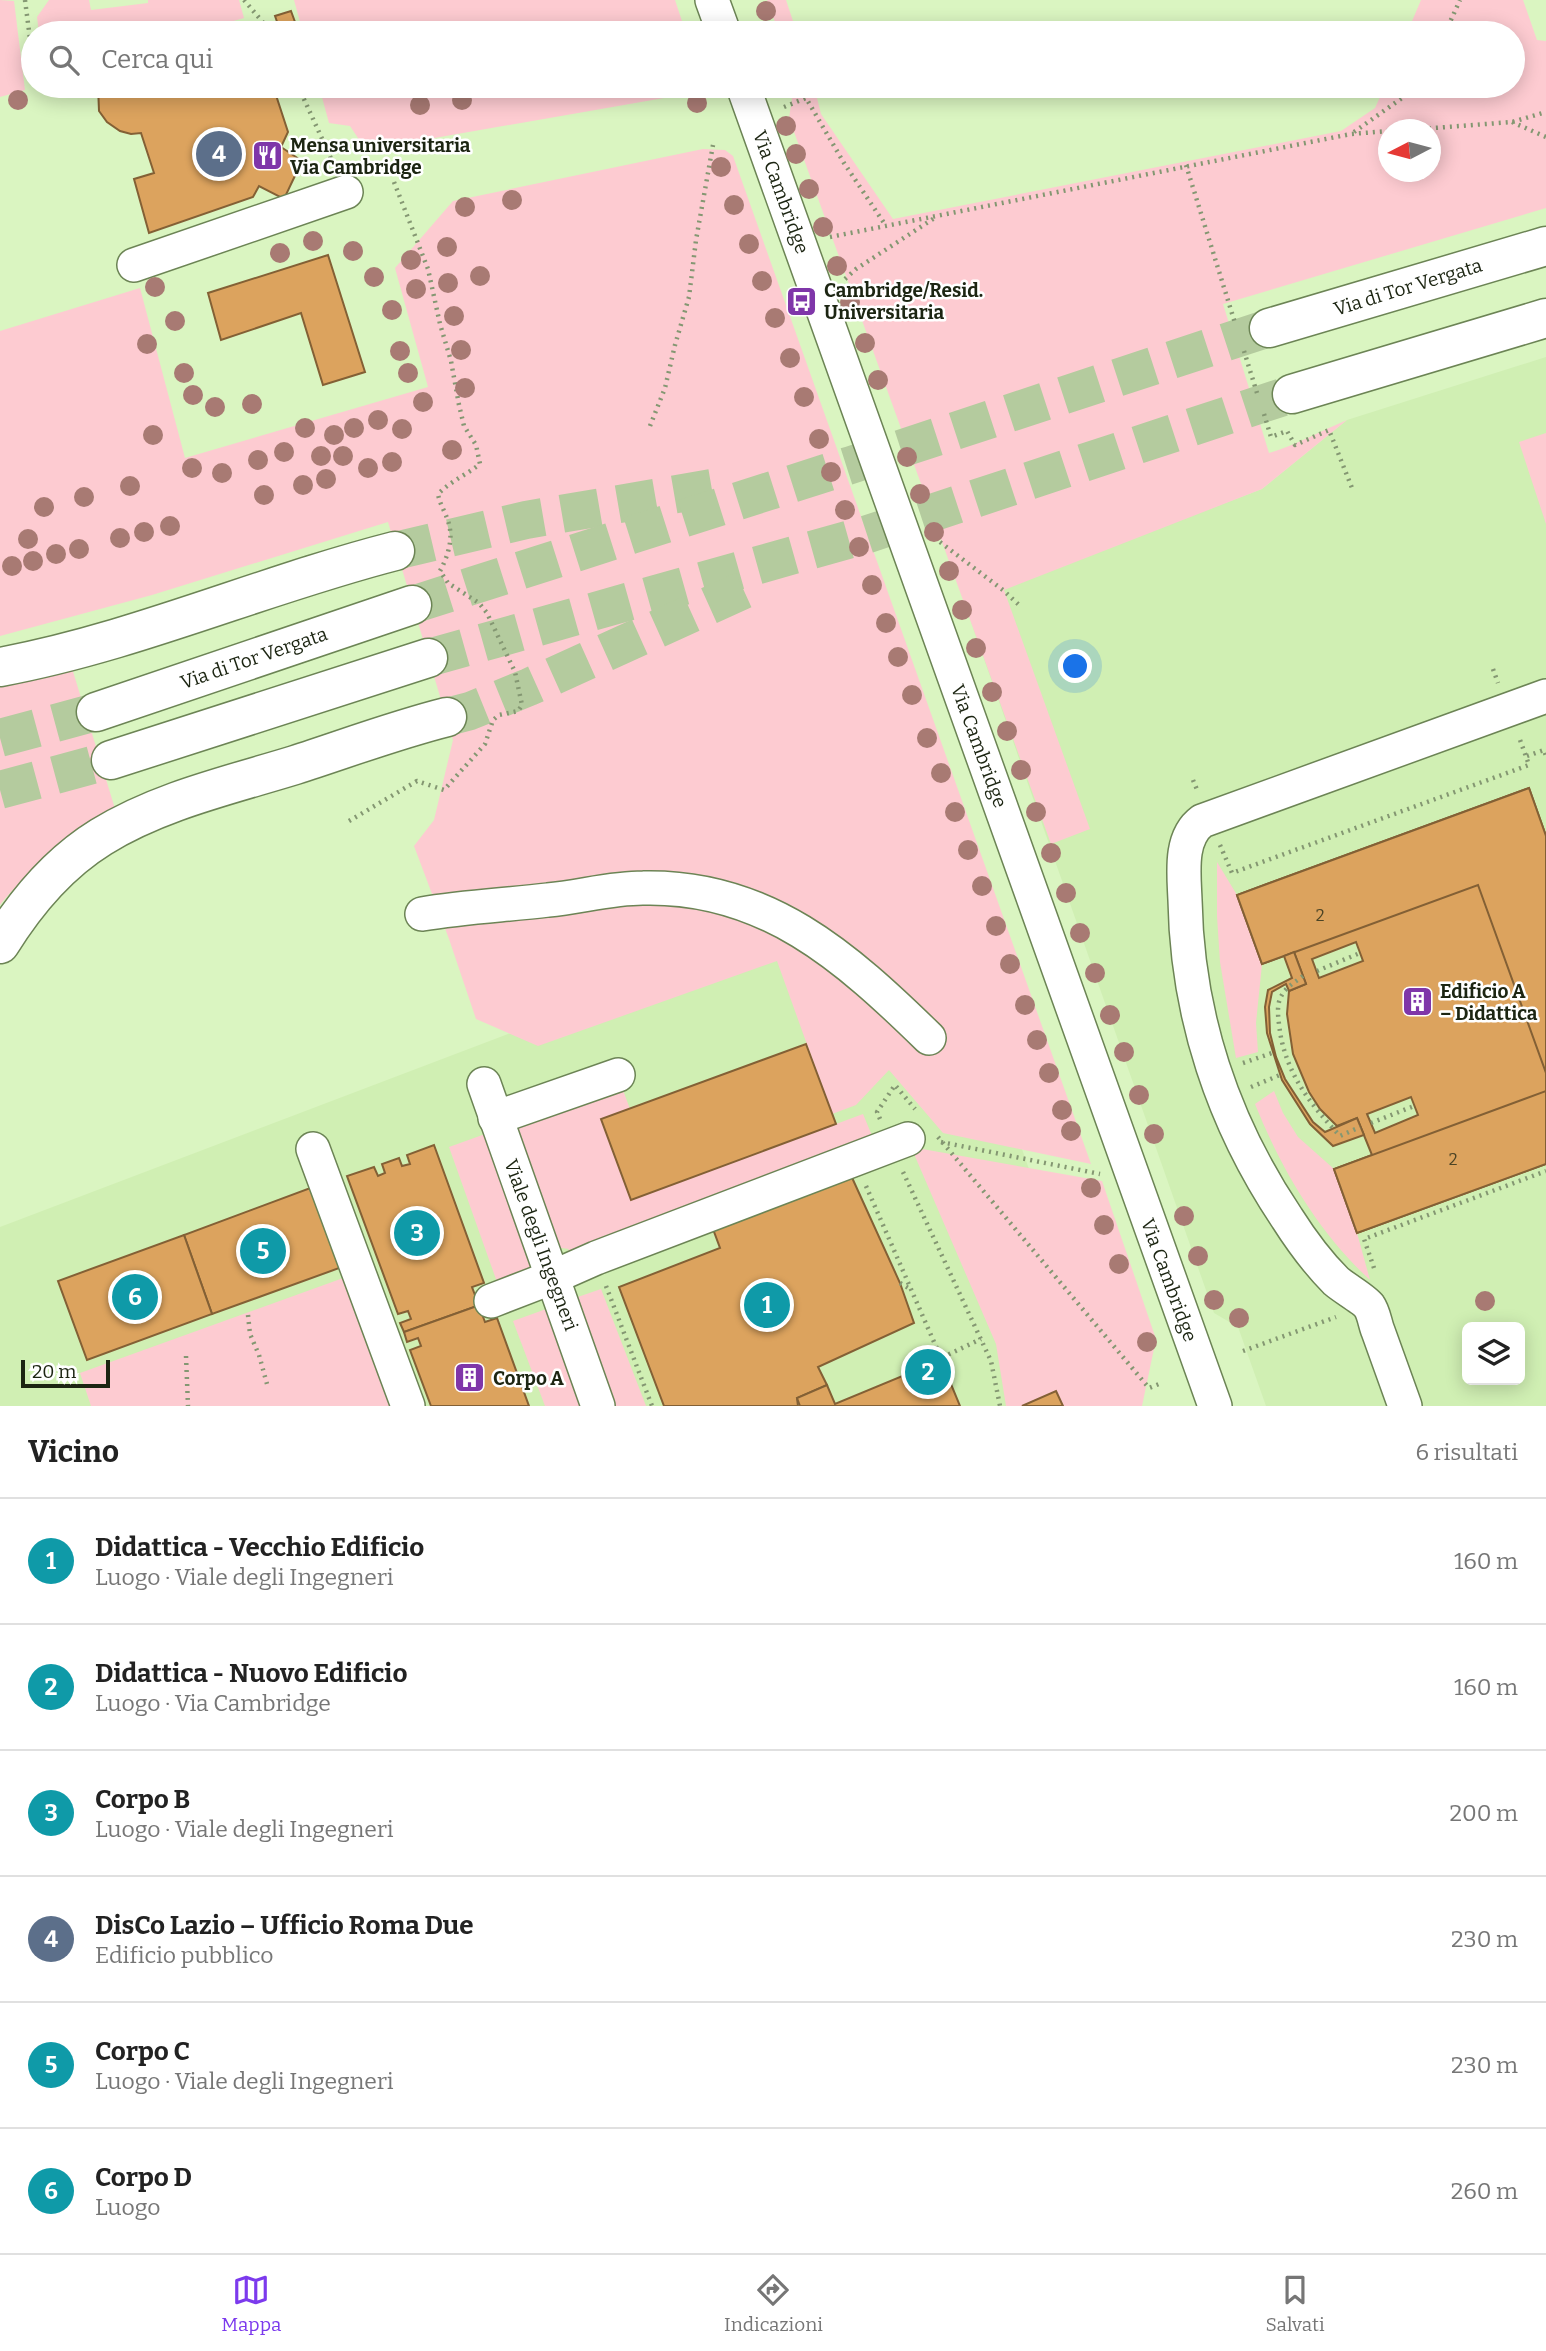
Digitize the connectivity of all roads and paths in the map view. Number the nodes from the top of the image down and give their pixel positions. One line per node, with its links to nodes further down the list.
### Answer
1 (25, 0): 5 (path)
2 (244, 0): 6 (path)
3 (712, 0): 7 (street)
4 (1460, 0): 8 (path)
5 (28, 21)
6 (262, 21)
7 (720, 21)
8 (1450, 21)
9 (304, 98): 22 (path)
10 (747, 98): 13 (street, Via Cambridge)
11 (1402, 98): 17 (path)
12 (1546, 112): 14 (path)
13 (754, 118): 24 (path); 25 (street, Via Cambridge)
14 (1512, 122): 15 (path); 18 (path)
15 (1441, 127)
16 (1378, 132): 17 (path)
17 (1351, 134): 20 (path)
18 (1546, 137)
19 (713, 145): 32 (path)
20 (1186, 165): 23 (path); 30 (path)
21 (394, 183): 47 (path)
22 (346, 192): 27 (street)
23 (939, 215): 24 (path); 28 (path)
24 (886, 226): 25 (path)
25 (798, 243): 28 (street, Via Cambridge)
26 (1546, 246): 30 (main road, Via di Tor Vergata)
27 (134, 265)
28 (821, 305): 87 (street, Via Cambridge)
29 (1546, 318): 31 (main road)
30 (1250, 336): 31 (path)
31 (1271, 401): 33 (path)
32 (650, 426)
33 (1352, 488)
34 (934, 538): 37 (path)
35 (395, 551): 39 (main road)
36 (412, 605): 41 (main road, Via di Tor Vergata)
37 (1019, 605)
38 (428, 658): 44 (main road)
39 (0, 667)
40 (1546, 696): 46 (street)
41 (96, 712)
42 (447, 717): 49 (main road)
43 (1546, 755): 46 (path)
44 (111, 760)
45 (1193, 780): 46 (path)
46 (1209, 818): 75 (street)
47 (349, 821)
48 (422, 914): 53 (street)
49 (0, 944)
50 (1360, 953): 51 (path)
51 (1317, 971)
52 (1303, 976): 54 (path)
53 (929, 1038)
54 (1284, 1049): 55 (path); 56 (path)
55 (1257, 1058)
56 (1292, 1070): 58 (path); 63 (path)
57 (618, 1075): 61 (street)
58 (1263, 1082)
59 (484, 1084): 61 (street, Viale degli Ingegneri)
60 (1414, 1105): 62 (path)
61 (495, 1118): 71 (street, Viale degli Ingegneri)
62 (1371, 1123)
63 (1360, 1128)
64 (913, 1133): 64 (path); 65 (path); 65 (path); 70 (street); 77 (path)
65 (942, 1142): 68 (path); 81 (path)
66 (313, 1149): 83 (street)
67 (1546, 1171): 75 (path)
68 (1101, 1174)
69 (861, 1175): 73 (path)
70 (596, 1258): 71 (street); 85 (path)
71 (553, 1277): 74 (street); 84 (street, Viale degli Ingegneri)
72 (900, 1283): 73 (path)
73 (911, 1289): 77 (path)
74 (491, 1301)
75 (1369, 1305): 78 (path); 88 (street)
76 (248, 1315): 80 (path)
77 (981, 1339): 86 (path)
78 (1244, 1351)
79 (186, 1356): 82 (path)
80 (267, 1384)
81 (1159, 1384)
82 (188, 1406)
83 (408, 1406)
84 (598, 1406)
85 (652, 1406)
86 (1000, 1406)
87 (1215, 1406)
88 (1405, 1406)

